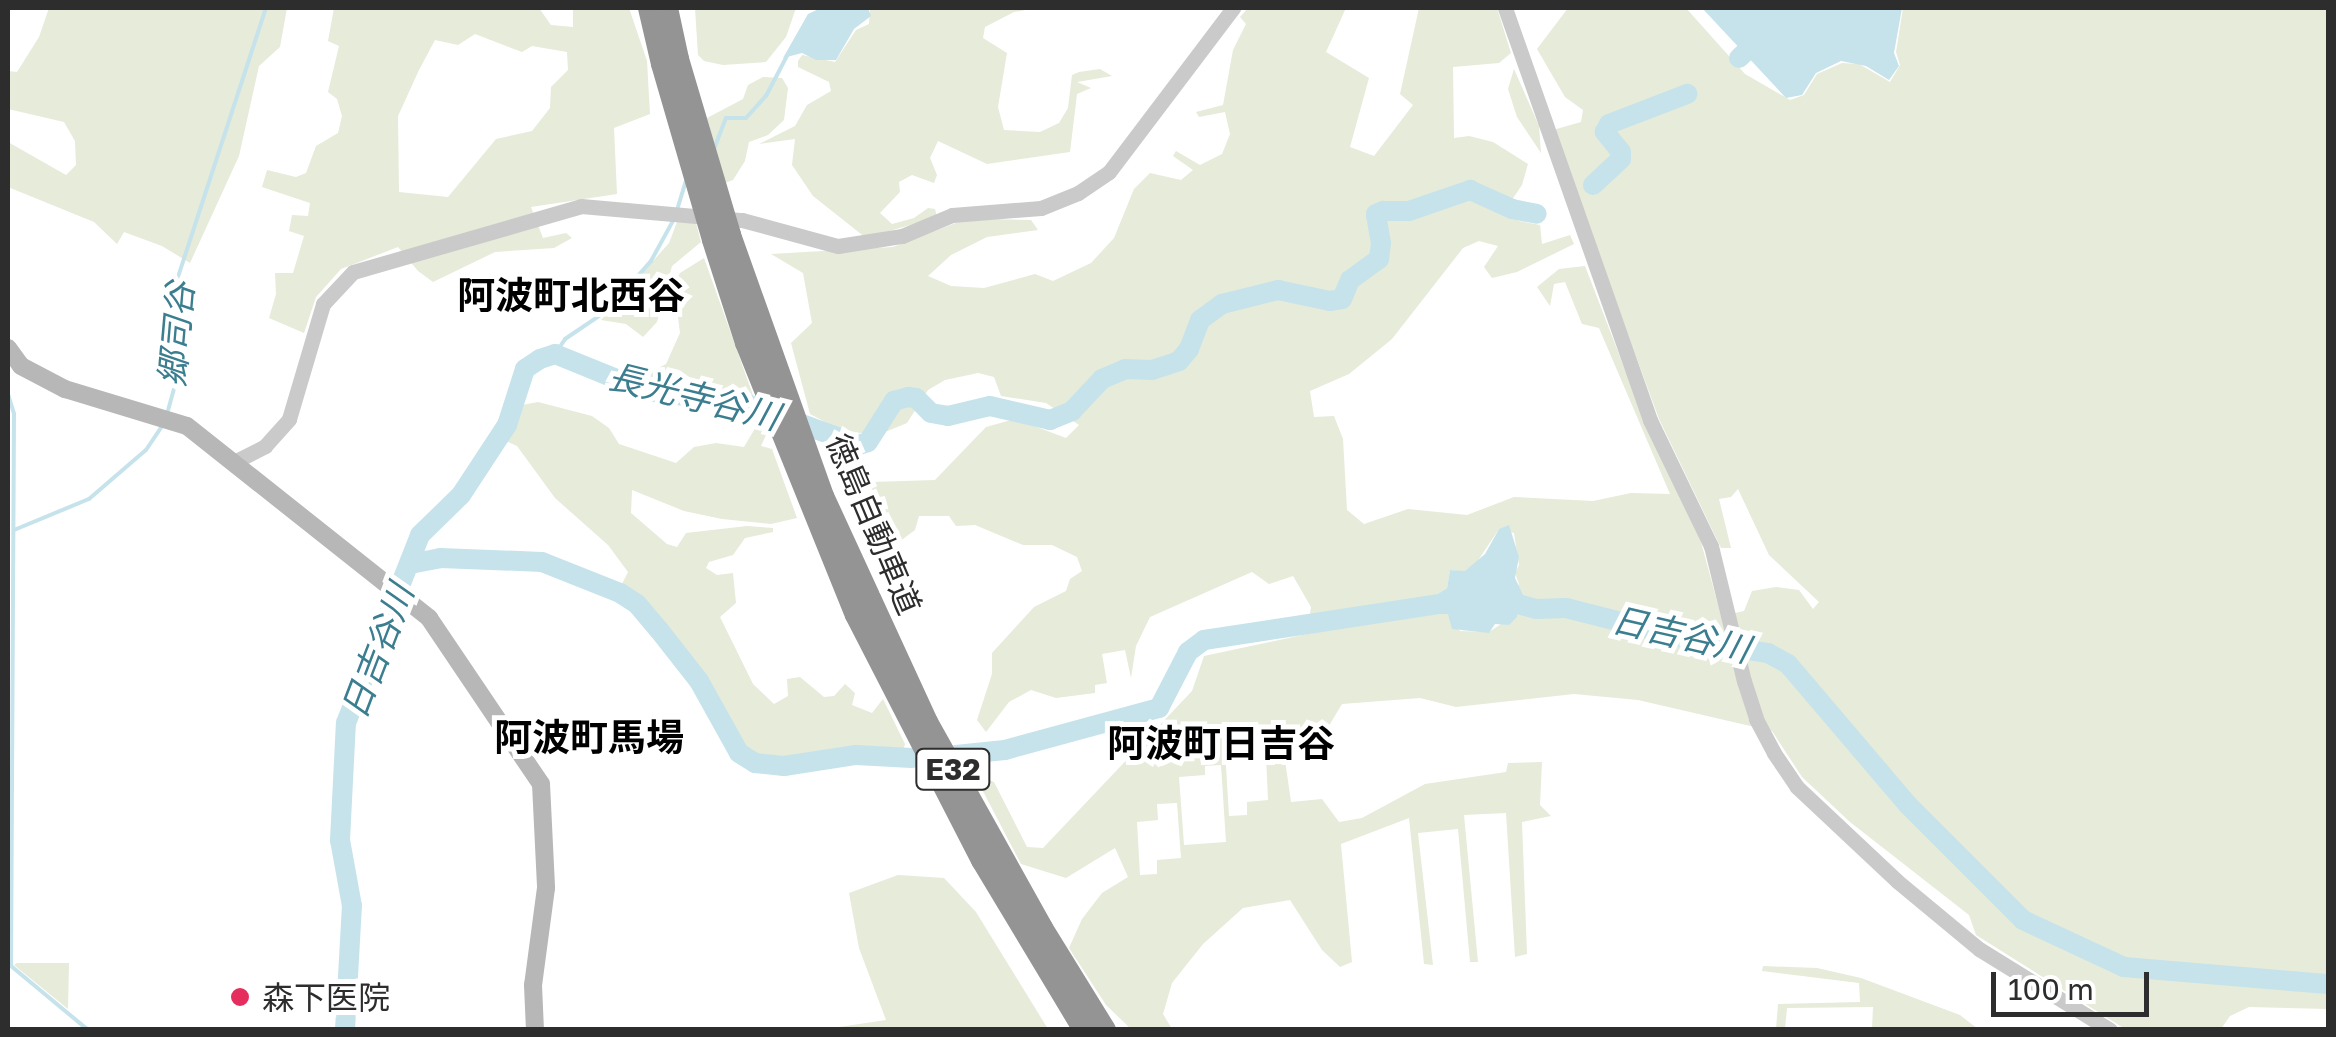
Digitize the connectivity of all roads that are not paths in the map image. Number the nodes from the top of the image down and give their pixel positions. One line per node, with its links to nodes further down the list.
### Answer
1 (649, 8): 5 (highway, 徳島自動車道 / E32)
2 (666, 8): 5 (highway, 徳島自動車道 / E32)
3 (1233, 8): 6 (street)
4 (1505, 8): 13 (street)
5 (670, 62): 6 (highway, 徳島自動車道 / E32, bridge)
6 (719, 231): 8 (street); 9 (highway, 徳島自動車道 / E32)
7 (8, 348): 8 (main road)
8 (234, 462): 10 (main road)
9 (815, 499): 11 (highway, 徳島自動車道 / E32); 12 (highway, 徳島自動車道 / E32)
10 (535, 1030)
11 (1084, 1030)
12 (1105, 1030)
13 (2110, 1030)

